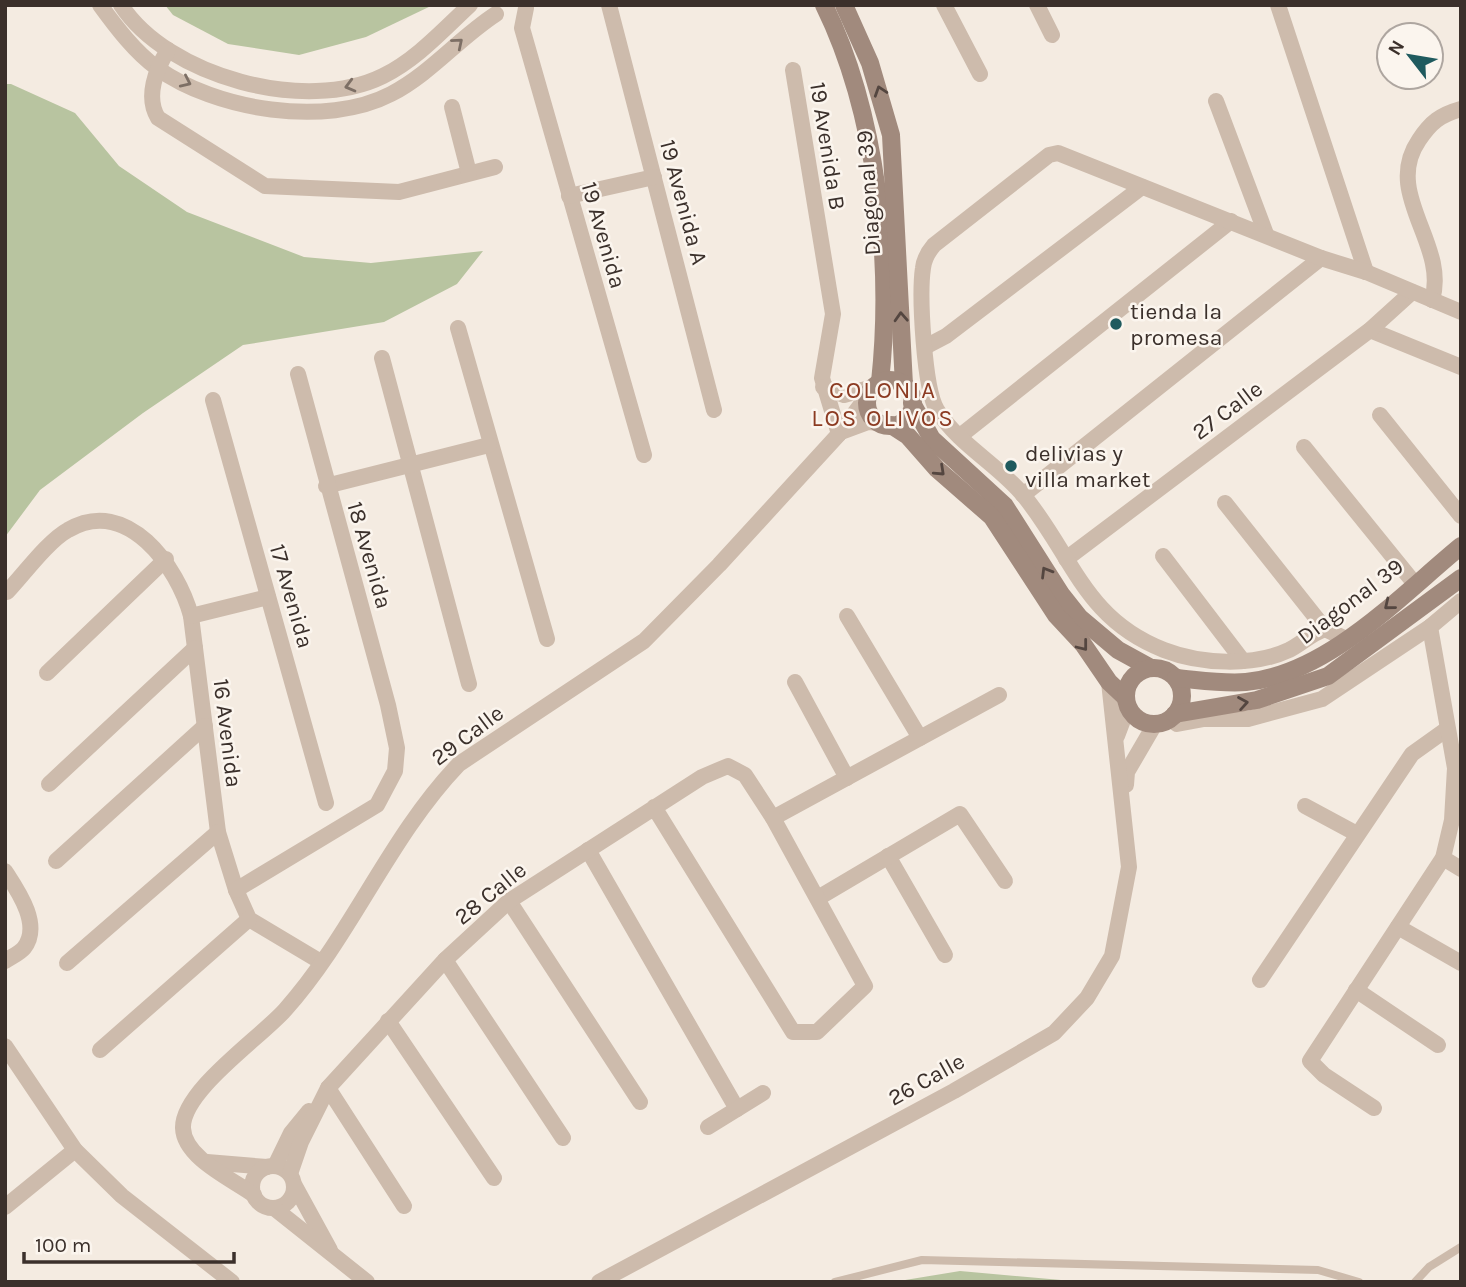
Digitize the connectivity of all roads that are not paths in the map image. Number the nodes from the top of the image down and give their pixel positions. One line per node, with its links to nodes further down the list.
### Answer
1 (100, 5): 14 (street)
2 (121, 5): 13 (street)
3 (470, 5): 13 (street, one-way to 13)
4 (609, 5): 22 (street, 19 Avenida A)
5 (824, 5): 40 (street, Diagonal 39)
6 (844, 5): 38 (street, Diagonal 39, one-way to 6)
7 (944, 5): 16 (street)
8 (1037, 5): 12 (street)
9 (1278, 5): 28 (street)
10 (526, 7): 11 (street)
11 (504, 16): 14 (street, one-way to 11); 24 (street, 19 Avenida)
12 (1052, 35)
13 (168, 50): 14 (street)
14 (157, 68): 21 (street)
15 (793, 70): 39 (street, 19 Avenida B)
16 (980, 74)
17 (1216, 101): 26 (street)
18 (452, 107): 21 (street)
19 (1461, 110): 30 (street)
20 (495, 167): 21 (street)
21 (468, 173)
22 (654, 177): 24 (street); 43 (street, 19 Avenida A)
23 (1142, 187): 25 (street); 34 (street); 34 (street, Diagonal 39)
24 (569, 196): 50 (street, 19 Avenida)
25 (1231, 221): 26 (street); 47 (street)
26 (1266, 234): 27 (street)
27 (1321, 258): 28 (street); 53 (street)
28 (1366, 272): 29 (street)
29 (1412, 292): 30 (street); 33 (street, 27 Calle)
30 (1432, 300): 31 (street)
31 (1461, 312)
32 (458, 328): 48 (street)
33 (1370, 330): 36 (street); 59 (street, 27 Calle)
34 (925, 347): 47 (street, Diagonal 39)
35 (382, 358): 51 (street)
36 (1461, 367)
37 (298, 374): 52 (street, 18 Avenida)
38 (904, 385): 40 (street); 42 (street)
39 (823, 387): 40 (street); 46 (street, 19 Avenida B)
40 (874, 388): 45 (street); 46 (street, 29 Calle)
41 (213, 400): 63 (street, 17 Avenida)
42 (912, 403): 45 (street); 73 (street, one-way to 42)
43 (714, 410)
44 (1380, 415): 55 (street)
45 (885, 424): 46 (street, 29 Calle); 77 (street, one-way to 77)
46 (839, 433): 111 (street, 29 Calle)
47 (960, 436): 53 (street, Diagonal 39)
48 (489, 445): 51 (street); 69 (street)
49 (1304, 447): 61 (street)
50 (643, 456)
51 (409, 465): 52 (street); 78 (street)
52 (326, 486): 103 (street, 18 Avenida)
53 (1023, 495): 59 (street, Diagonal 39)
54 (1225, 503): 68 (street)
55 (1461, 516)
56 (1461, 546): 61 (street, Diagonal 39)
57 (1163, 556): 72 (street)
58 (166, 559): 62 (street, 16 Avenida); 65 (street, 16 Avenida); 74 (street)
59 (1066, 559): 72 (street, Diagonal 39)
60 (1461, 578): 81 (street, Diagonal 39, one-way to 60)
61 (1415, 584): 70 (street, Diagonal 39, one-way to 70)
62 (7, 592)
63 (268, 597): 65 (street); 89 (street, 17 Avenida)
64 (1461, 601): 67 (street)
65 (191, 616): 71 (street, 16 Avenida)
66 (848, 616): 84 (street)
67 (1430, 626): 81 (street); 83 (street)
68 (1325, 629): 70 (street); 72 (street, Diagonal 39)
69 (547, 639)
70 (1346, 639): 75 (street, Diagonal 39)
71 (195, 648): 82 (street, 16 Avenida); 88 (street)
72 (1243, 661)
73 (1149, 667): 75 (street); 80 (street)
74 (47, 673)
75 (1176, 678): 81 (street)
76 (795, 682): 87 (street)
77 (1109, 682): 80 (street); 85 (street, 26 Calle)
78 (468, 684)
79 (999, 695): 84 (street)
80 (1126, 702): 81 (street); 85 (street, 26 Calle)
81 (1167, 719): 90 (street, 26 Calle)
82 (205, 726): 94 (street, 16 Avenida); 99 (street)
83 (1447, 729): 86 (street); 95 (street)
84 (920, 738): 87 (street)
85 (1116, 738): 90 (street, 26 Calle)
86 (1458, 770): 98 (street)
87 (847, 778): 93 (street)
88 (49, 784)
89 (326, 803)
90 (1124, 804): 139 (street, 26 Calle)
91 (1305, 806): 95 (street)
92 (654, 807): 93 (street, 28 Calle); 96 (street, 28 Calle); 104 (street)
93 (773, 818): 104 (street)
94 (218, 832): 103 (street, 16 Avenida); 112 (street)
95 (1357, 834): 114 (street)
96 (588, 850): 105 (street, 28 Calle); 124 (street)
97 (888, 856): 102 (street); 104 (street); 108 (street)
98 (1443, 858): 100 (street); 107 (street)
99 (56, 861)
100 (1461, 869)
101 (5, 871): 110 (street)
102 (1005, 881)
103 (236, 890): 106 (street, 16 Avenida)
104 (818, 898)
105 (509, 901): 109 (street, 28 Calle); 122 (street)
106 (249, 919): 111 (street); 119 (street)
107 (1398, 927): 113 (street); 115 (street)
108 (945, 955)
109 (445, 960): 116 (street, 28 Calle); 126 (street)
110 (5, 961)
111 (321, 962): 128 (street, 29 Calle)
112 (67, 963)
113 (1461, 963)
114 (1260, 980)
115 (1356, 990): 117 (street); 123 (street)
116 (388, 1021): 120 (street, 28 Calle); 130 (street)
117 (1438, 1045)
118 (5, 1046): 127 (street)
119 (100, 1050)
120 (328, 1088): 129 (street, 28 Calle); 132 (street)
121 (763, 1093): 124 (street)
122 (639, 1102)
123 (1374, 1108)
124 (737, 1110): 125 (street)
125 (708, 1127)
126 (563, 1138)
127 (75, 1150): 133 (street); 137 (street)
128 (207, 1162): 129 (street); 131 (street)
129 (282, 1173): 131 (street, 28 Calle); 134 (street); 136 (street)
130 (494, 1178)
131 (254, 1195): 134 (street)
132 (404, 1206)
133 (5, 1207)
134 (274, 1208): 136 (street)
135 (1461, 1247): 142 (lane)
136 (333, 1255): 138 (street)
137 (232, 1282)
138 (368, 1282)
139 (599, 1282)
140 (835, 1282): 141 (lane)
141 (1359, 1282)
142 (1415, 1282)

